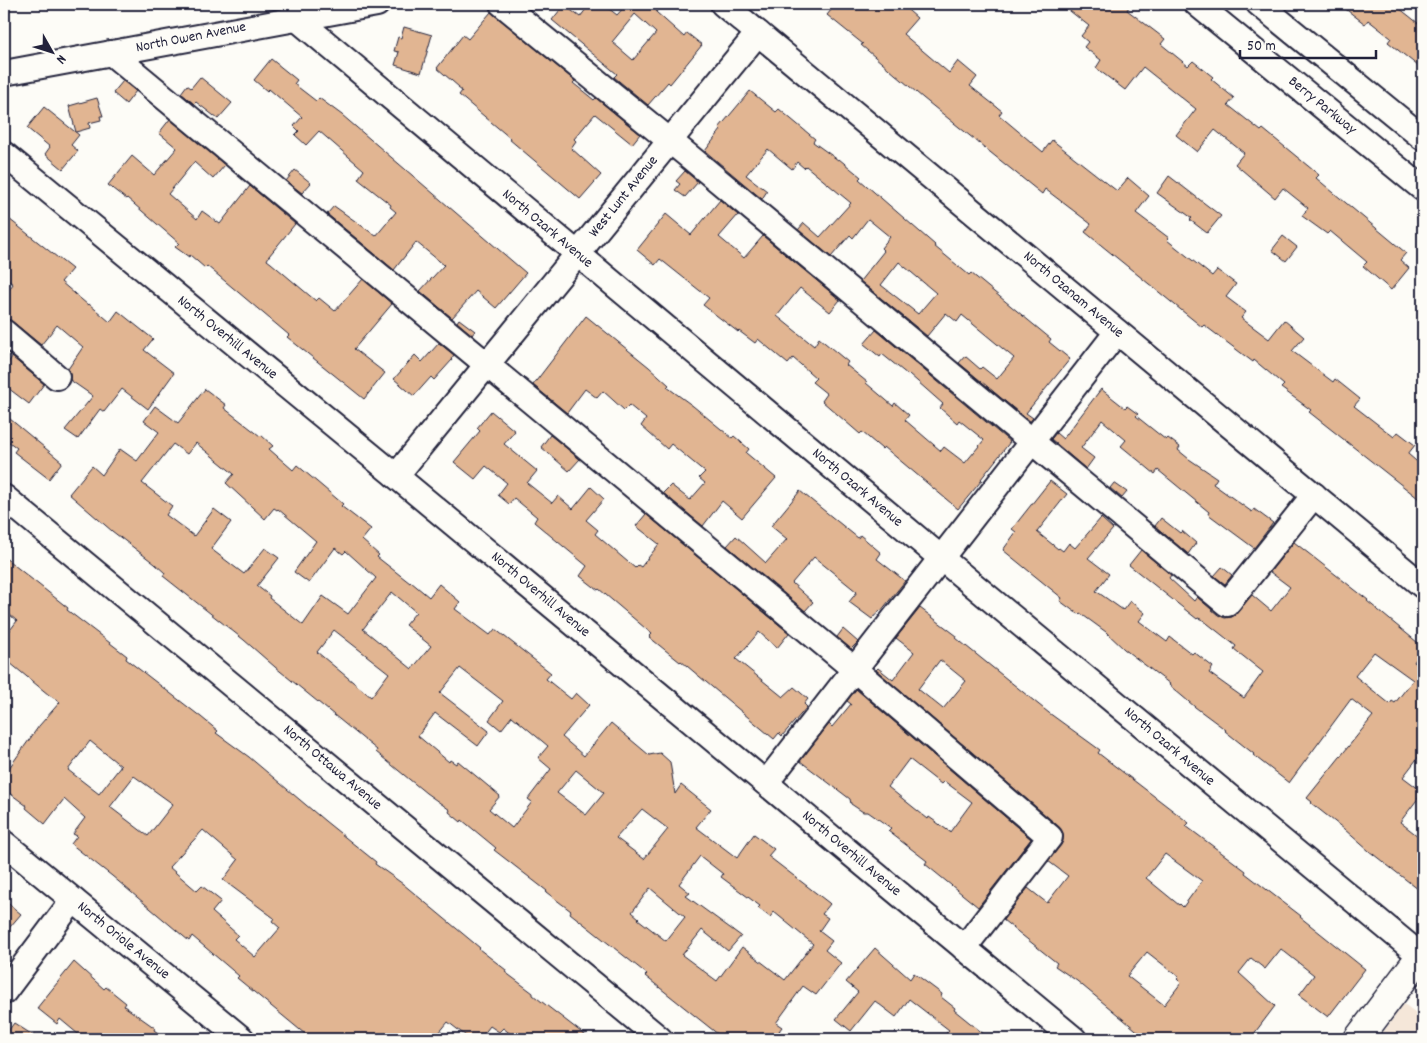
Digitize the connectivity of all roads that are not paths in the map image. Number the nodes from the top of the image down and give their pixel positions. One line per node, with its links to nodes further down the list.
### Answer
1 (378, 4): 6 (street, North Owen Avenue)
2 (502, 4): 11 (street)
3 (723, 4): 7 (street, North Ozanam Avenue)
4 (1197, 4): 13 (street, Berry Parkway)
5 (1260, 4): 10 (street)
6 (296, 18): 8 (street, North Owen Avenue); 14 (street, North Ozark Avenue)
7 (758, 33): 11 (street, West Lunt Avenue); 16 (street, North Ozanam Avenue)
8 (112, 53): 9 (street, North Owen Avenue); 17 (street)
9 (4, 73)
10 (1423, 138)
11 (670, 141): 14 (street, West Lunt Avenue); 19 (street)
12 (4, 154): 20 (street, North Overhill Avenue)
13 (1423, 189)
14 (577, 254): 17 (street, West Lunt Avenue); 23 (street, North Ozark Avenue)
15 (4, 332): 18 (street)
16 (1117, 332): 19 (street); 21 (street, North Ozanam Avenue)
17 (488, 364): 20 (street, West Lunt Avenue); 25 (street)
18 (57, 377)
19 (1031, 442): 21 (street); 23 (street)
20 (396, 476): 26 (street, North Overhill Avenue)
21 (1314, 495): 24 (street, North Ozanam Avenue)
22 (4, 497): 33 (street, North Ottawa Avenue)
23 (941, 558): 25 (street); 30 (street, North Ozark Avenue)
24 (1423, 586)
25 (854, 669): 26 (street); 29 (street)
26 (766, 783): 29 (street, North Overhill Avenue)
27 (4, 843): 28 (street, North Oriole Avenue)
28 (73, 900): 31 (street); 32 (street, North Oriole Avenue)
29 (964, 948): 34 (street, North Overhill Avenue)
30 (1422, 954): 35 (main road)
31 (4, 992)
32 (242, 1039)
33 (660, 1039)
34 (1074, 1039)
35 (1358, 1039)

